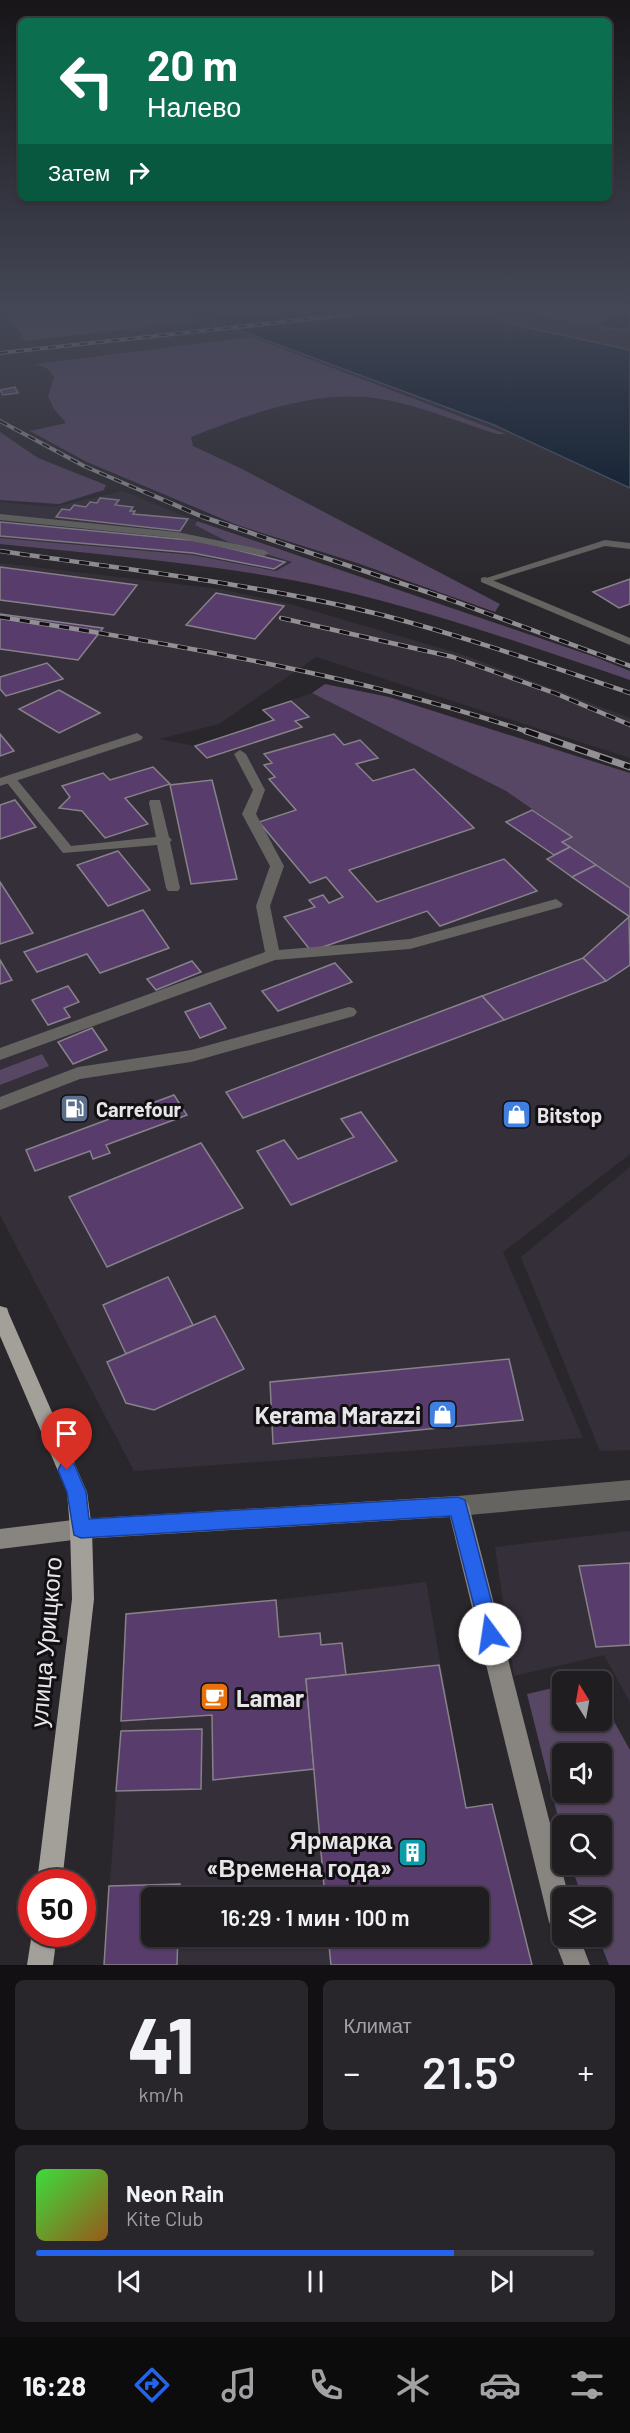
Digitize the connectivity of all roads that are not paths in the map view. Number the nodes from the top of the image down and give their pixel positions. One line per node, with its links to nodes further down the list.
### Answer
1 (0, 517): 3 (street)
2 (630, 546): 4 (street)
3 (264, 553)
4 (630, 642)
5 (137, 737): 7 (street)
6 (240, 754): 12 (street)
7 (5, 780): 9 (street)
8 (155, 803): 9 (street)
9 (165, 840): 10 (street)
10 (173, 888)
11 (556, 904): 12 (street)
12 (273, 955): 14 (street)
13 (349, 1012): 15 (street)
14 (0, 1054)
15 (0, 1104)
16 (0, 1314): 19 (main road, улица Урицкого)
17 (630, 1490): 18 (street)
18 (458, 1506): 19 (main road); 22 (main road)
19 (81, 1529): 20 (main road); 21 (main road, улица Урицкого)
20 (0, 1539)
21 (51, 1869)
22 (553, 1887)
23 (42, 1947): 25 (main road)
24 (570, 1947): 26 (main road)
25 (40, 1965)
26 (577, 1965)

